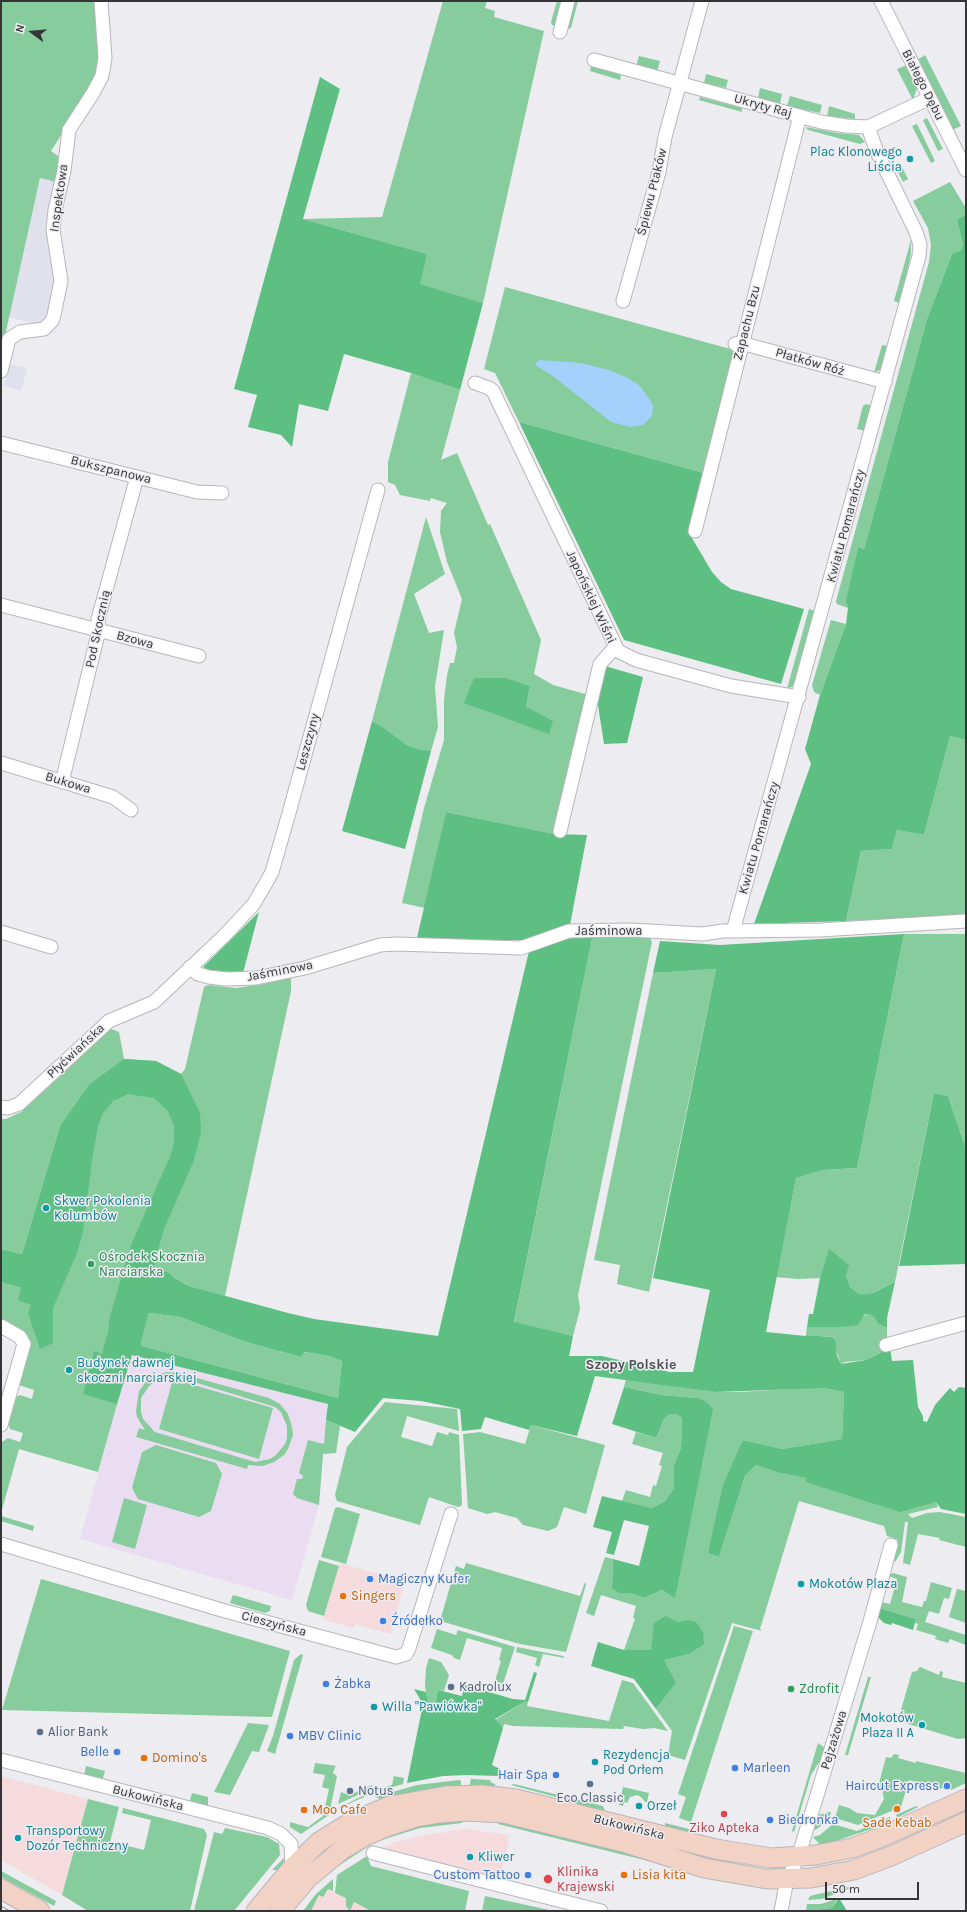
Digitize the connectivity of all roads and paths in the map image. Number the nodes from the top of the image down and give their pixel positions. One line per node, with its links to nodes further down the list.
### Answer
1 (101, 1): 15 (street, Inspektowa)
2 (568, 1): 5 (street)
3 (702, 1): 7 (street, Śpiewu Ptaków)
4 (881, 1): 8 (street, Białego Dębu)
5 (560, 32)
6 (594, 60): 7 (street, Ukryty Raj)
7 (679, 83): 9 (street, Ukryty Raj); 13 (street, Śpiewu Ptaków)
8 (930, 98): 10 (street, Ukryty Raj); 11 (street, Białego Dębu)
9 (800, 116): 10 (street, Ukryty Raj); 14 (street, Zapachu Bzu)
10 (868, 127): 16 (street, Kwiatu Pomarańczy)
11 (961, 149): 12 (street, Białego Dębu)
12 (966, 170)
13 (623, 301)
14 (738, 344): 16 (street, Płatków Róż); 22 (street, Zapachu Bzu)
15 (1, 371)
16 (885, 382): 27 (street, Kwiatu Pomarańczy)
17 (475, 383): 25 (street, Japońskiej Wiśni)
18 (1, 443): 19 (street, Bukszpanowa)
19 (137, 477): 21 (street, Bukszpanowa); 24 (street, Pod Skocznią)
20 (378, 490): 36 (street, Leszczyny)
21 (222, 493)
22 (695, 531)
23 (1, 605): 24 (street, Bzowa)
24 (100, 630): 26 (street, Bzowa); 29 (street, Pod Skocznią)
25 (615, 647): 27 (street, Japońskiej Wiśni); 31 (street)
26 (199, 656)
27 (799, 697): 33 (street, Kwiatu Pomarańczy)
28 (1, 763): 29 (street, Bukowa)
29 (62, 782): 30 (street, Bukowa)
30 (131, 810)
31 (560, 831)
32 (966, 921): 33 (street, Jaśminowa)
33 (733, 931): 36 (street, Jaśminowa)
34 (1, 932): 35 (street)
35 (51, 947)
36 (190, 967): 37 (street, Płyćwiańska)
37 (1, 1107)
38 (966, 1323): 40 (street)
39 (1, 1326): 41 (street)
40 (886, 1345)
41 (1, 1425)
42 (451, 1514): 43 (street, Cieszyńska)
43 (1, 1544)
44 (890, 1545): 51 (street, Pejzażowa)
45 (1, 1760): 49 (street, Bukowińska)
46 (966, 1799): 51 (street, Bukowińska)
47 (966, 1822): 53 (street, Bukowińska)
48 (319, 1842): 49 (street, Bukowińska); 51 (street, Bukowińska); 52 (street)
49 (292, 1844): 52 (street)
50 (373, 1853): 58 (street)
51 (797, 1857): 53 (street, Pejzażowa)
52 (292, 1868): 56 (street)
53 (789, 1879): 57 (street, Bukowińska); 59 (street, Pejzażowa)
54 (1, 1889): 55 (street)
55 (40, 1911)
56 (256, 1911)
57 (280, 1911)
58 (601, 1911)
59 (781, 1911)

